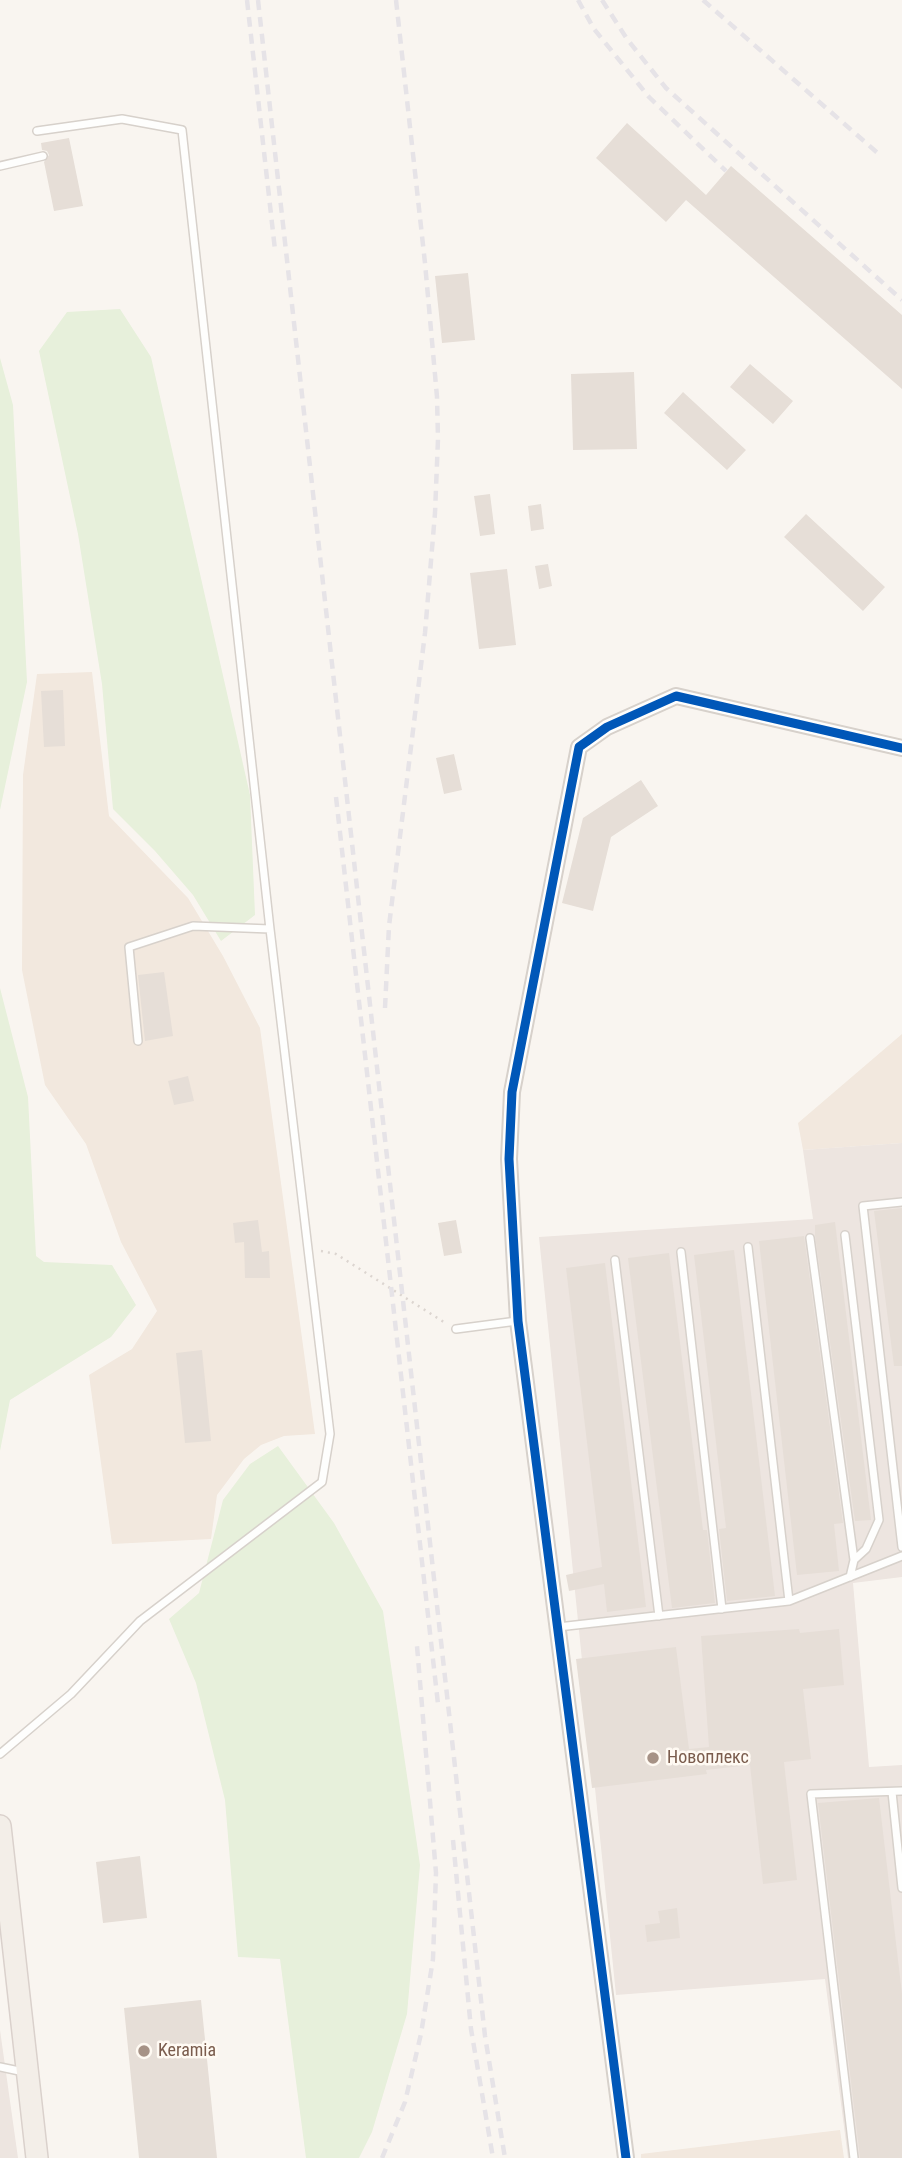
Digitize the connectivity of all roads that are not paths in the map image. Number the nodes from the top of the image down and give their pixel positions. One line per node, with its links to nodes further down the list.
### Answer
1 (37, 131): 5 (lane)
2 (43, 156): 3 (lane)
3 (0, 166)
4 (902, 748): 13 (street)
5 (270, 929): 6 (lane); 23 (lane)
6 (138, 1041)
7 (902, 1202): 15 (lane)
8 (845, 1235): 17 (lane)
9 (810, 1238): 17 (lane)
10 (748, 1247): 19 (lane)
11 (681, 1252): 20 (lane)
12 (615, 1260): 21 (lane)
13 (518, 1321): 14 (lane); 22 (street)
14 (456, 1329)
15 (902, 1547)
16 (902, 1556): 18 (lane)
17 (854, 1560): 18 (lane)
18 (850, 1577): 19 (lane)
19 (789, 1601): 20 (lane)
20 (722, 1609): 21 (lane)
21 (659, 1616): 22 (lane)
22 (558, 1627): 31 (street)
23 (0, 1754)
24 (892, 1791): 25 (lane); 27 (lane); 32 (lane)
25 (902, 1791)
26 (0, 1826): 29 (main road)
27 (902, 1888)
28 (0, 2067): 29 (lane)
29 (29, 2073): 30 (main road)
30 (37, 2158)
31 (626, 2158)
32 (854, 2158)

